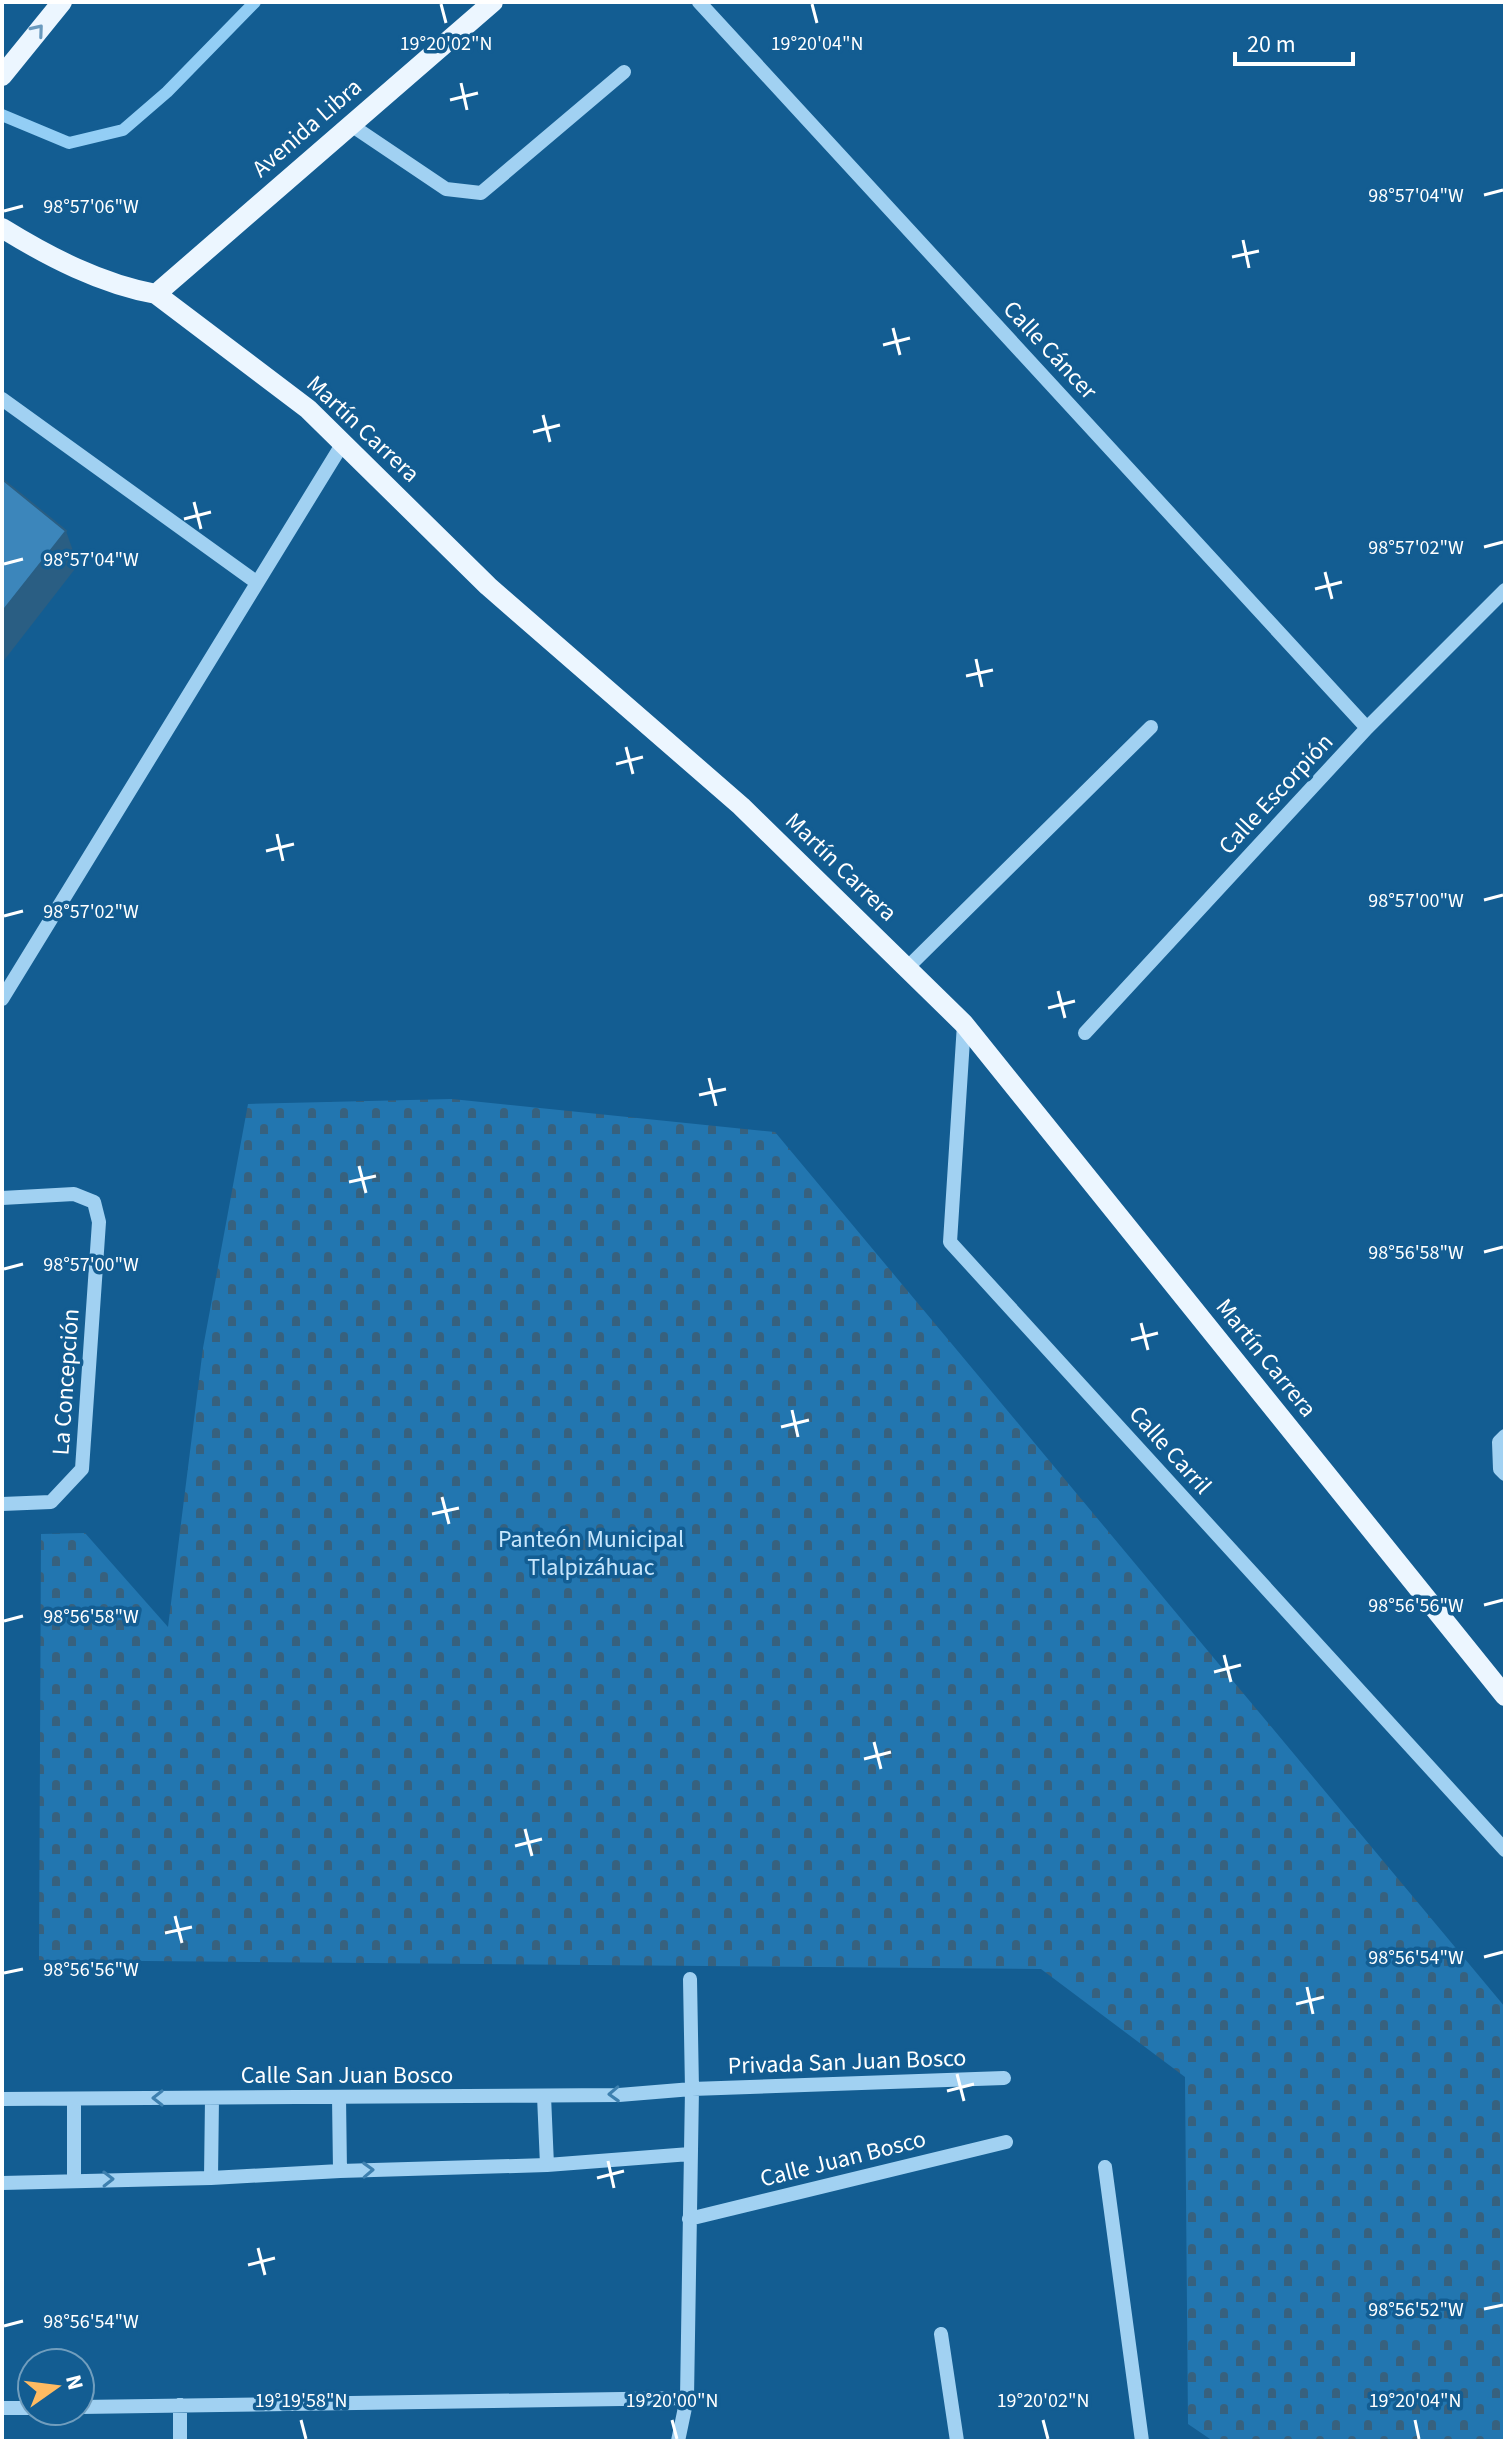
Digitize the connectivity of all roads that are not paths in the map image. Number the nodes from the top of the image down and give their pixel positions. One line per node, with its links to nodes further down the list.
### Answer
1 (62, 2): 5 (main road, one-way to 1)
2 (493, 2): 6 (main road, Avenida Libra)
3 (699, 2): 14 (street, Calle Cáncer)
4 (624, 72): 6 (street)
5 (2, 76)
6 (351, 125): 8 (main road, Avenida Libra)
7 (2, 228): 8 (main road, Martín Carrera)
8 (156, 294): 10 (main road, Martín Carrera)
9 (2, 399): 11 (street)
10 (343, 443): 11 (street); 15 (main road, Martín Carrera)
11 (256, 582): 16 (street)
12 (1505, 590): 14 (street, Calle Escorpión)
13 (1151, 727): 15 (street)
14 (1367, 728): 18 (street, Calle Escorpión)
15 (907, 968): 17 (main road, Martín Carrera)
16 (2, 999)
17 (964, 1024): 23 (main road, Martín Carrera); 24 (street, Calle Carril)
18 (1085, 1033)
19 (2, 1198): 22 (street, La Concepción)
20 (1505, 1436): 21 (street)
21 (1505, 1474)
22 (2, 1504)
23 (1505, 1696)
24 (1505, 1850)
25 (690, 1979): 27 (street)
26 (1004, 2078): 27 (street, Privada San Juan Bosco)
27 (692, 2089): 28 (street, Calle San Juan Bosco, one-way to 28); 34 (street)
28 (544, 2096): 29 (street, Calle San Juan Bosco); 35 (street)
29 (339, 2097): 30 (street, Calle San Juan Bosco); 37 (street)
30 (212, 2098): 32 (street, Calle San Juan Bosco, one-way to 32); 38 (street)
31 (2, 2099): 32 (street, Calle San Juan Bosco)
32 (74, 2099): 39 (street)
33 (1006, 2142): 41 (street, Calle Juan Bosco)
34 (690, 2154): 35 (street); 41 (street)
35 (547, 2165): 37 (street, one-way to 35)
36 (1105, 2167): 49 (street)
37 (340, 2171): 38 (street)
38 (211, 2178): 39 (street, one-way to 38)
39 (74, 2180): 40 (street)
40 (2, 2183)
41 (689, 2219): 43 (street)
42 (941, 2334): 48 (street)
43 (687, 2398): 44 (street); 47 (street)
44 (180, 2405): 45 (street); 46 (street)
45 (96, 2407)
46 (180, 2441)
47 (678, 2441)
48 (957, 2441)
49 (1142, 2441)

